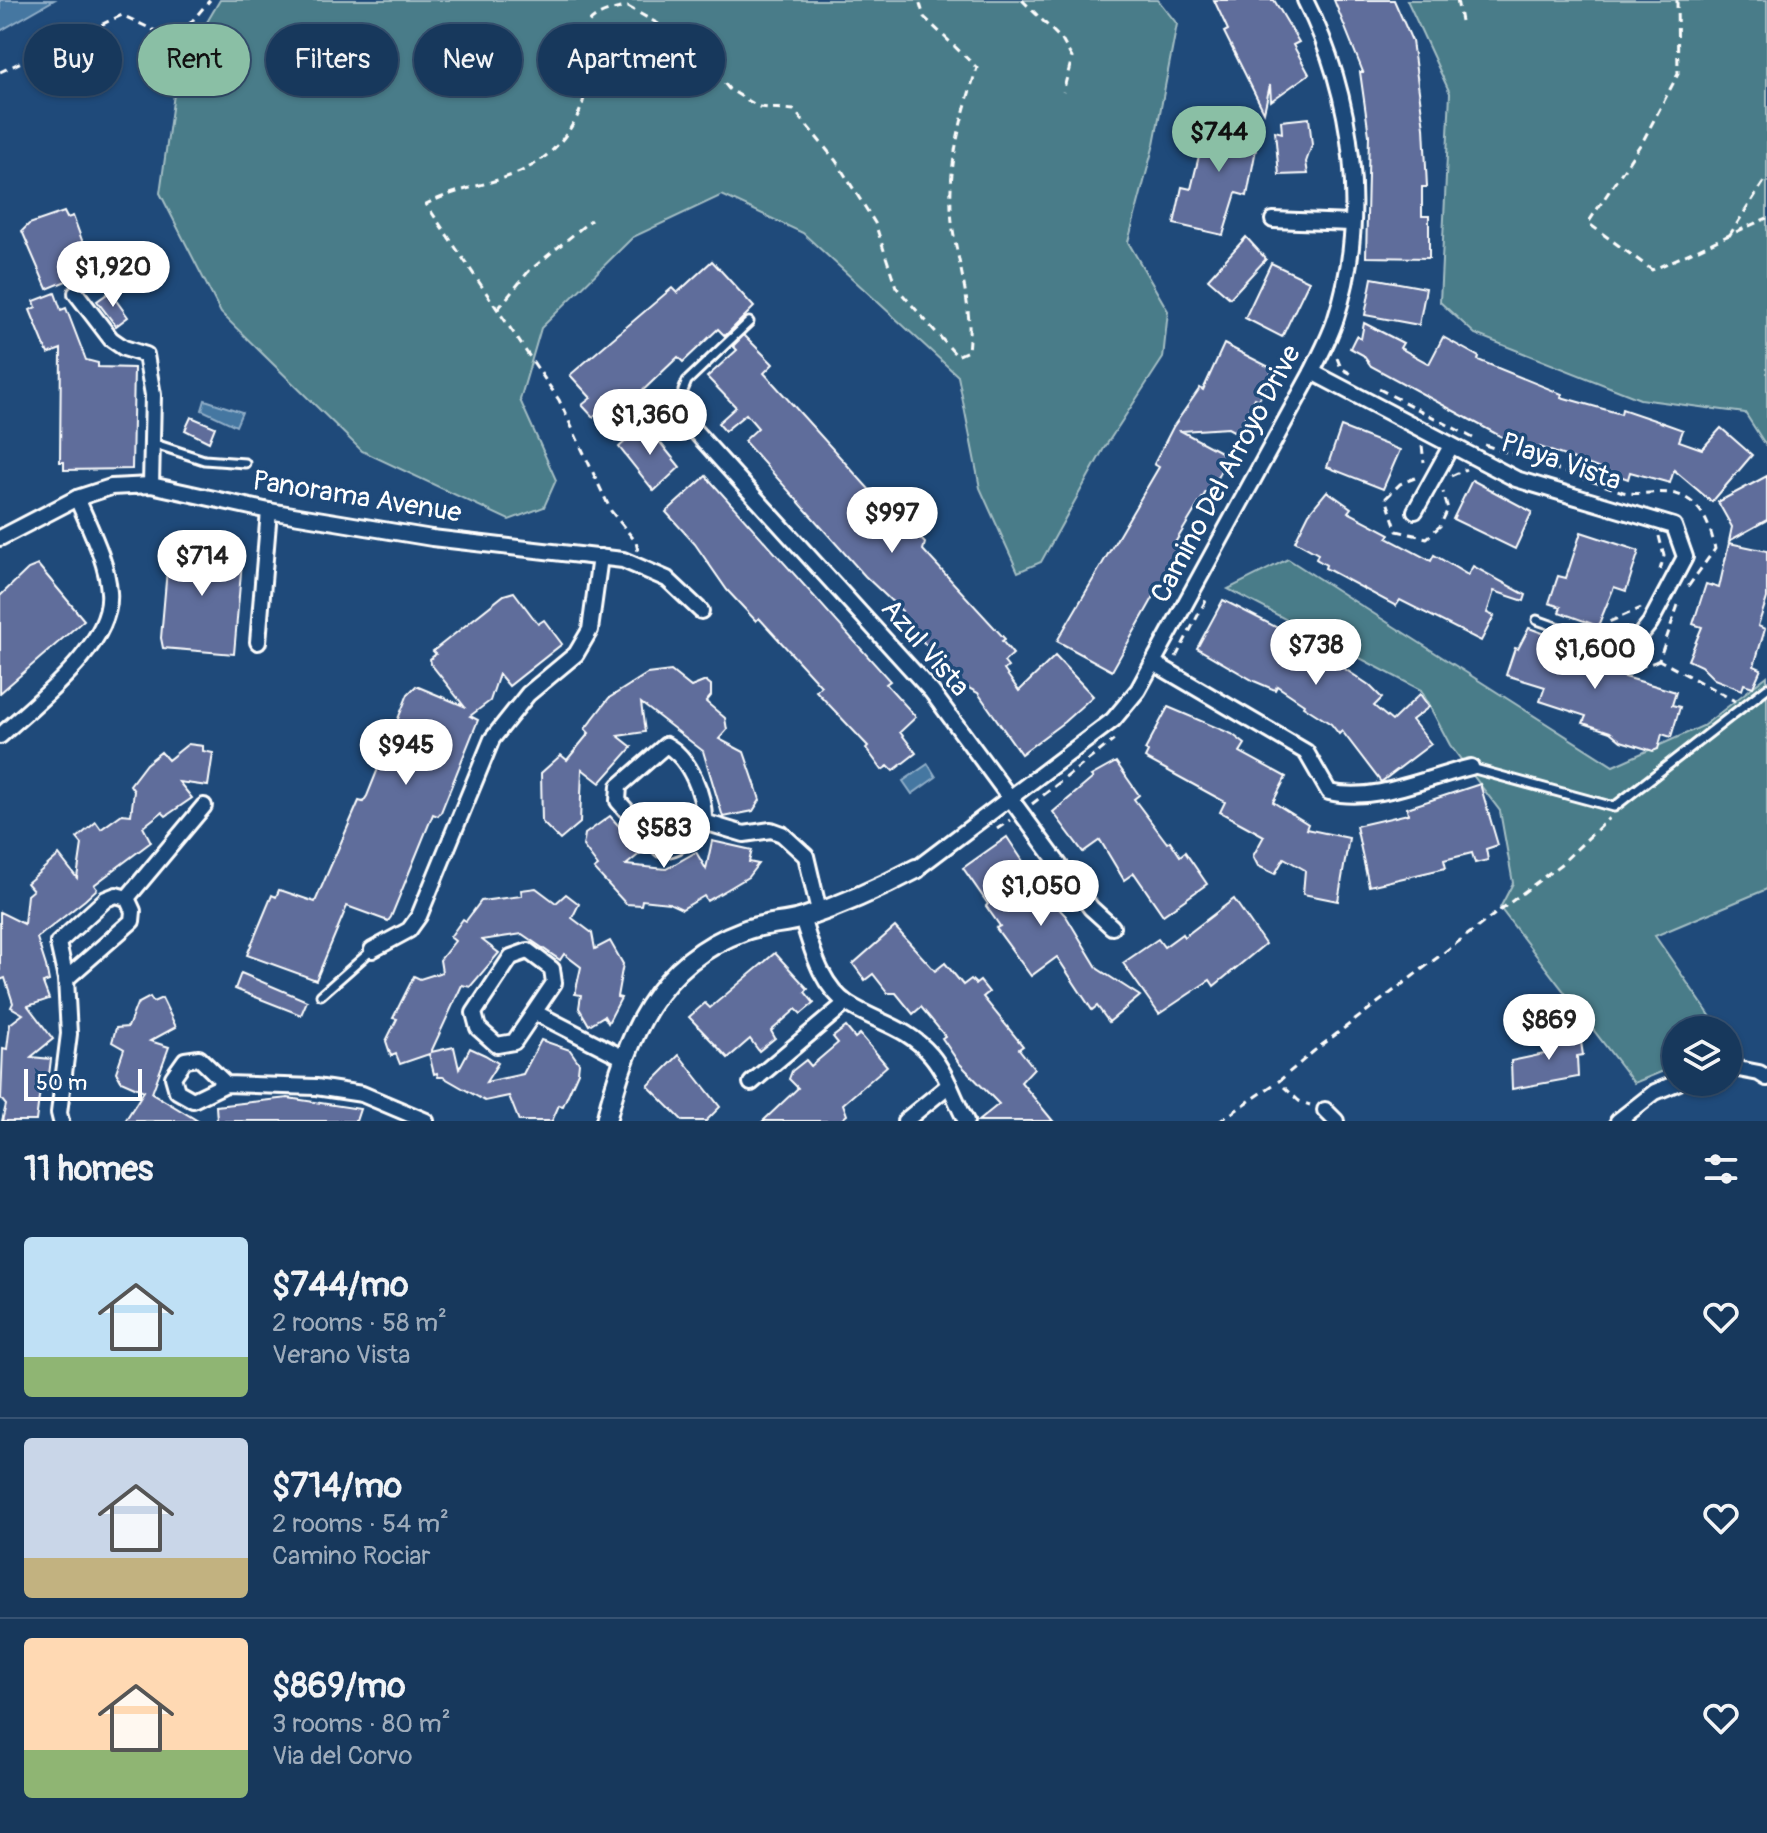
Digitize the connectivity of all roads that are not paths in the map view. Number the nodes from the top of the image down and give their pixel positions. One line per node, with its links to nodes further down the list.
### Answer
1 (1305, 0): 3 (street, Camino Del Arroyo Drive)
2 (1273, 220): 3 (street)
3 (1351, 223): 6 (street, Camino Del Arroyo Drive)
4 (76, 293): 8 (street)
5 (749, 322): 7 (lane)
6 (1312, 372): 9 (street, Playa Vista); 21 (street, Camino Del Arroyo Drive)
7 (682, 417): 25 (street, Azul Vista)
8 (152, 443): 10 (lane); 11 (street)
9 (1449, 450): 14 (street); 20 (street, Playa Vista)
10 (245, 463)
11 (151, 485): 12 (street, Panorama Avenue); 13 (street, Panorama Avenue)
12 (77, 498): 15 (street, Panorama Avenue); 23 (street)
13 (269, 511): 16 (street, Panorama Avenue); 19 (street)
14 (1415, 511)
15 (0, 538)
16 (600, 557): 17 (street, Panorama Avenue); 32 (street)
17 (701, 611)
18 (1537, 620): 20 (lane)
19 (258, 642)
20 (1630, 648)
21 (1154, 663): 24 (street); 25 (street, Camino Del Arroyo Drive)
22 (1767, 688): 24 (lane)
23 (0, 736)
24 (1471, 767)
25 (1011, 797): 28 (street, Camino Del Arroyo Drive); 31 (street, Azul Vista)
26 (204, 806): 29 (street)
27 (704, 822): 27 (street); 30 (street)
28 (916, 869): 30 (street)
29 (127, 898): 33 (street); 33 (street)
30 (811, 915): 35 (street); 37 (street)
31 (1112, 927)
32 (372, 950): 34 (lane)
33 (66, 979): 44 (street)
34 (321, 995)
35 (846, 1003): 40 (street); 42 (street)
36 (536, 1013): 36 (street); 37 (street)
37 (622, 1057): 46 (street)
38 (1742, 1070): 39 (street)
39 (1767, 1078)
40 (751, 1083)
41 (226, 1084): 45 (street)
42 (949, 1085): 47 (street); 48 (street)
43 (1662, 1089): 49 (street)
44 (61, 1121)
45 (426, 1121)
46 (606, 1121)
47 (905, 1121)
48 (966, 1121)
49 (1618, 1121)

